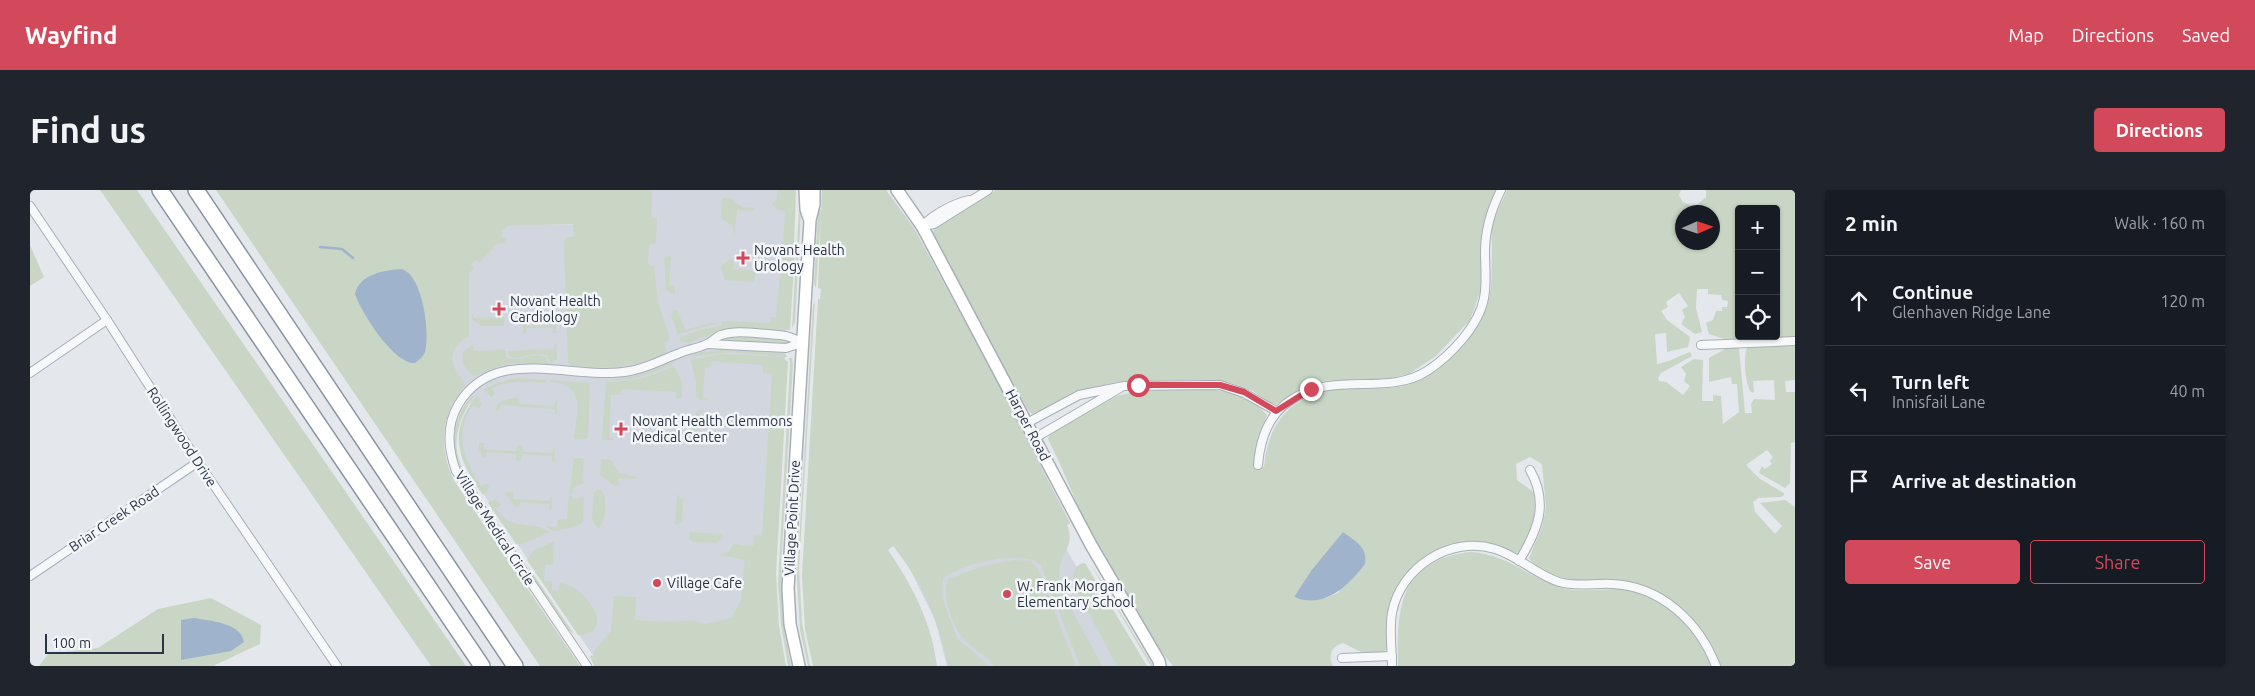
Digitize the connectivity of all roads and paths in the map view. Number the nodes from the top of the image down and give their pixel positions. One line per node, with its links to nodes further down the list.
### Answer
1 (160, 190): 32 (highway)
2 (196, 190): 33 (highway)
3 (805, 190): 9 (main road, Village Point Drive)
4 (814, 190): 9 (main road, Village Point Drive)
5 (897, 190): 10 (main road, Harper Road)
6 (988, 190): 10 (street)
7 (1501, 190): 19 (street)
8 (30, 206): 11 (street, Rollingwood Drive)
9 (810, 220): 13 (main road, Village Point Drive)
10 (922, 226): 21 (main road, Harper Road)
11 (107, 320): 16 (street); 23 (street, Rollingwood Drive)
12 (1795, 341): 15 (street)
13 (802, 343): 14 (street, Village Medical Circle); 14 (street, Village Medical Circle); 35 (main road, Village Point Drive)
14 (708, 344): 34 (street, Village Medical Circle)
15 (1701, 345)
16 (30, 373)
17 (1124, 386): 18 (street); 19 (street); 20 (street)
18 (1065, 403): 20 (street); 21 (street)
19 (1276, 411): 24 (street)
20 (1072, 417): 22 (street)
21 (1027, 423): 22 (main road, Harper Road)
22 (1035, 438): 30 (main road, Harper Road)
23 (198, 462): 27 (street, Briar Creek Road); 31 (street, Rollingwood Drive)
24 (1258, 465)
25 (1530, 470): 26 (street)
26 (1520, 561): 28 (street); 37 (street)
27 (30, 576)
28 (1392, 656): 29 (street); 36 (street)
29 (1342, 658)
30 (1162, 664)
31 (337, 666)
32 (482, 666)
33 (515, 666)
34 (587, 666)
35 (799, 666)
36 (1392, 666)
37 (1716, 666)

